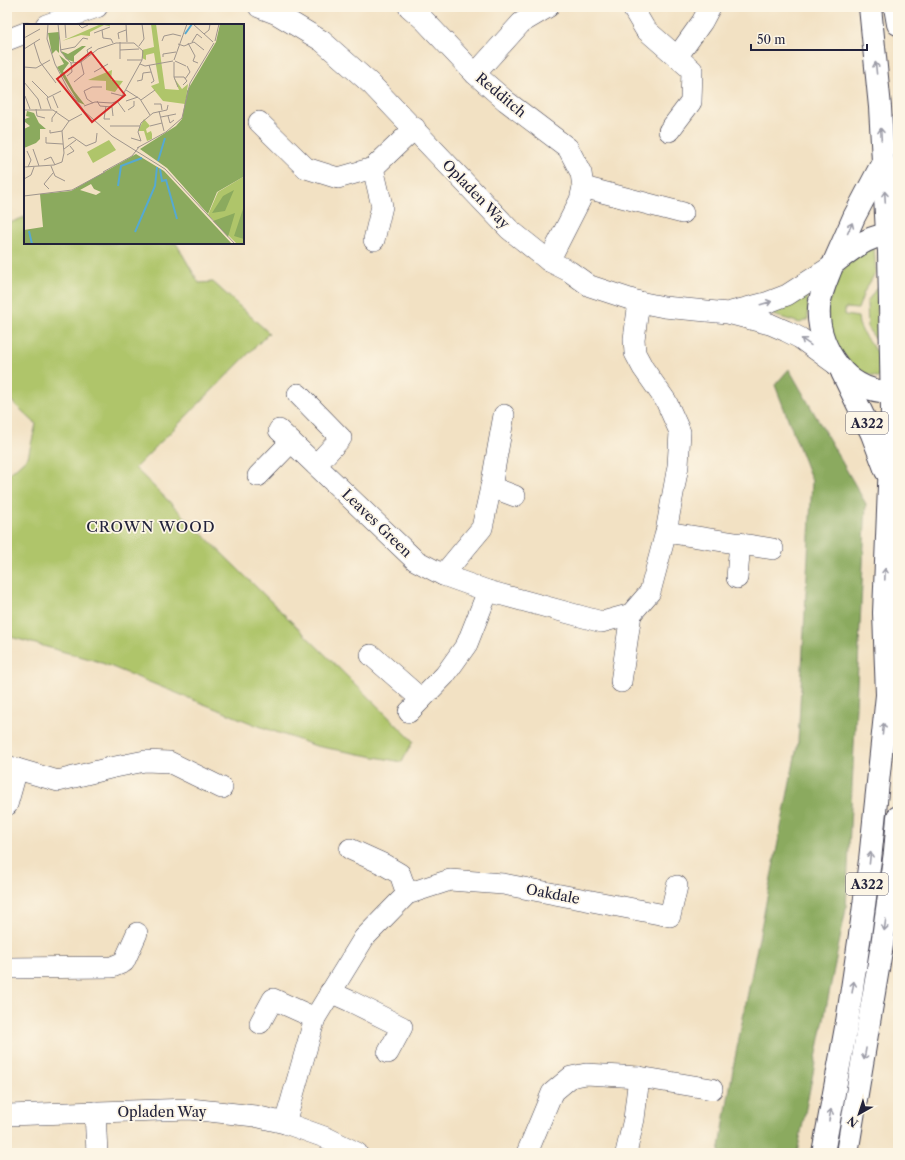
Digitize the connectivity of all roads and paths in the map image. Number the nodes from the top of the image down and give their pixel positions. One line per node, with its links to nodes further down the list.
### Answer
1 (97, 7): 9 (street)
2 (260, 7): 17 (street, Opladen Way)
3 (409, 7): 15 (street, Redditch)
4 (548, 7): 15 (street)
5 (632, 7): 14 (street)
6 (710, 7): 14 (street)
7 (870, 7): 19 (highway, A322, one-way to 7)
8 (895, 7): 11 (highway)
9 (68, 21): 10 (street)
10 (52, 24)
11 (898, 24)
12 (24, 33): 13 (street)
13 (7, 40)
14 (677, 57): 18 (street)
15 (475, 74): 21 (street, Redditch)
16 (259, 122): 20 (street)
17 (415, 128): 20 (street); 25 (street, Opladen Way)
18 (670, 131)
19 (883, 162): 23 (highway, A322, one-way to 19); 26 (highway, one-way to 19)
20 (373, 168): 24 (street)
21 (583, 187): 22 (street); 25 (street)
22 (683, 213)
23 (892, 233): 26 (highway); 30 (highway, A322)
24 (374, 240)
25 (549, 261): 27 (street, Opladen Way)
26 (833, 265): 28 (street, Opladen Way, one-way to 26); 29 (highway)
27 (639, 302): 28 (street, Opladen Way); 38 (street)
28 (728, 313): 29 (street, Opladen Way, one-way to 28)
29 (839, 367): 30 (highway); 35 (highway, A322)
30 (895, 392): 35 (highway, A322)
31 (298, 394): 33 (street)
32 (504, 416): 36 (street)
33 (316, 465): 34 (street, Leaves Green); 41 (street, Leaves Green)
34 (258, 476)
35 (889, 479): 69 (highway, A322, one-way to 35)
36 (491, 487): 37 (street); 41 (street)
37 (515, 496)
38 (666, 532): 39 (street); 44 (street)
39 (740, 543): 40 (street); 42 (street)
40 (773, 549)
41 (443, 575): 43 (street, Leaves Green)
42 (737, 578)
43 (488, 591): 44 (street, Leaves Green); 45 (street)
44 (631, 614): 46 (street)
45 (371, 655)
46 (621, 682)
47 (12, 767): 48 (street); 49 (street)
48 (222, 788)
49 (7, 805)
50 (898, 817): 70 (highway, A322, one-way to 70)
51 (350, 849): 53 (street)
52 (677, 886): 53 (street, Oakdale)
53 (407, 894): 56 (street, Oakdale)
54 (137, 933): 55 (street)
55 (7, 968)
56 (330, 992): 57 (street, Oakdale); 59 (street)
57 (315, 1018): 58 (street); 64 (street, Oakdale)
58 (260, 1022)
59 (388, 1053)
60 (639, 1077): 61 (street); 67 (street); 68 (street)
61 (712, 1089)
62 (95, 1112): 63 (street, Opladen Way); 64 (street, Opladen Way); 65 (street)
63 (7, 1114)
64 (285, 1123): 66 (street, Opladen Way)
65 (97, 1153)
66 (357, 1153)
67 (527, 1153)
68 (626, 1153)
69 (823, 1153)
70 (847, 1153)

